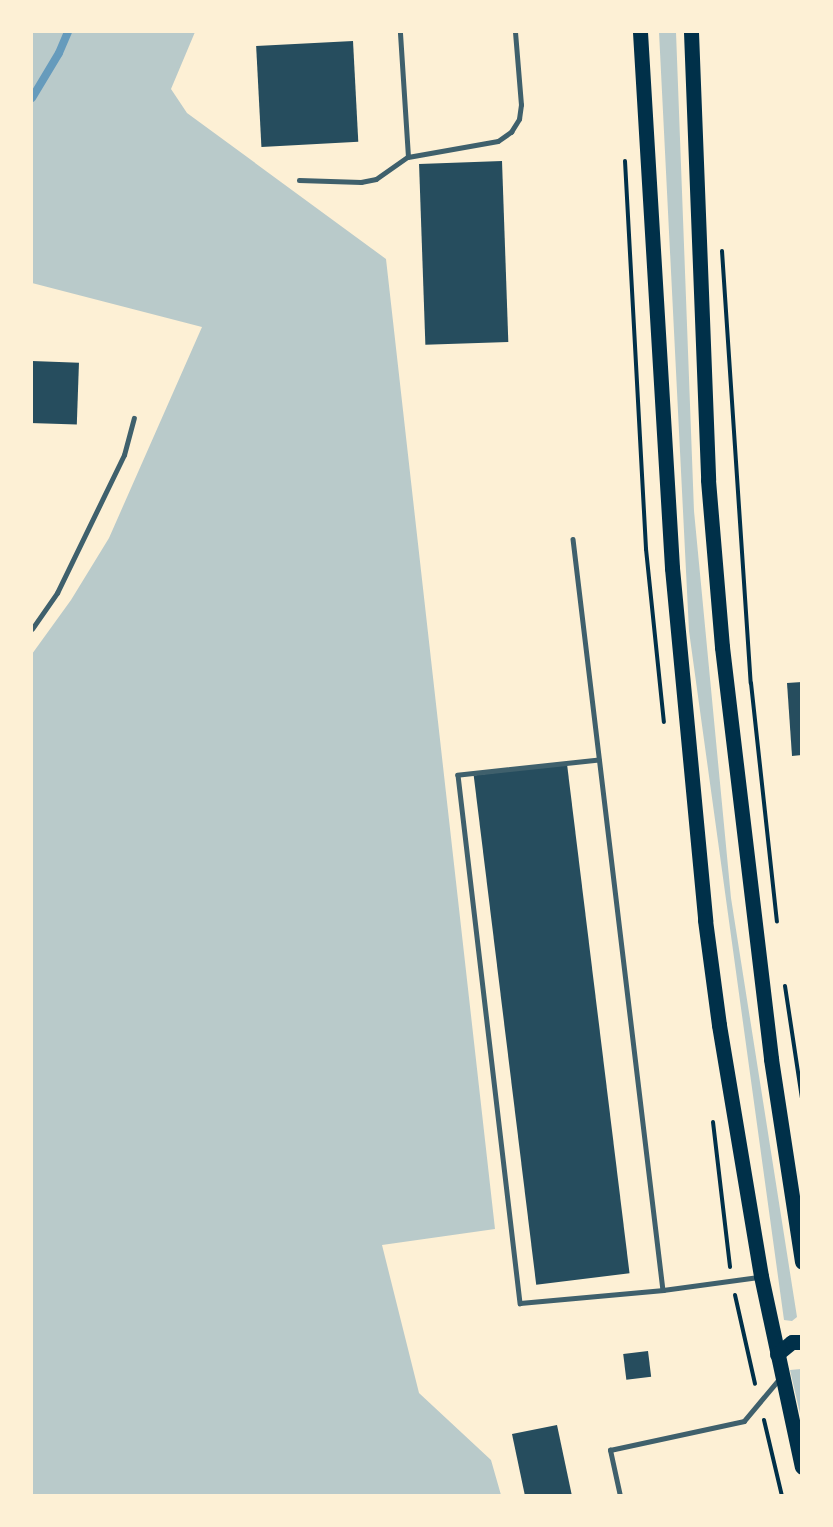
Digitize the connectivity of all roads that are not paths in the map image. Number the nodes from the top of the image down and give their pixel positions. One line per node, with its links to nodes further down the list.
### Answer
1 (399, 32): 5 (lane)
2 (515, 32): 5 (lane)
3 (640, 32): 12 (main road)
4 (692, 32): 11 (main road)
5 (408, 157): 6 (lane)
6 (299, 180)
7 (134, 418): 9 (lane)
8 (573, 539): 10 (lane)
9 (32, 629)
10 (599, 760): 13 (lane); 13 (lane)
11 (801, 1262)
12 (761, 1276): 13 (lane); 15 (main road)
13 (663, 1290)
14 (801, 1342): 15 (main road)
15 (777, 1354): 16 (main road)
16 (781, 1376): 17 (main road); 18 (lane)
17 (801, 1467)
18 (620, 1496)

